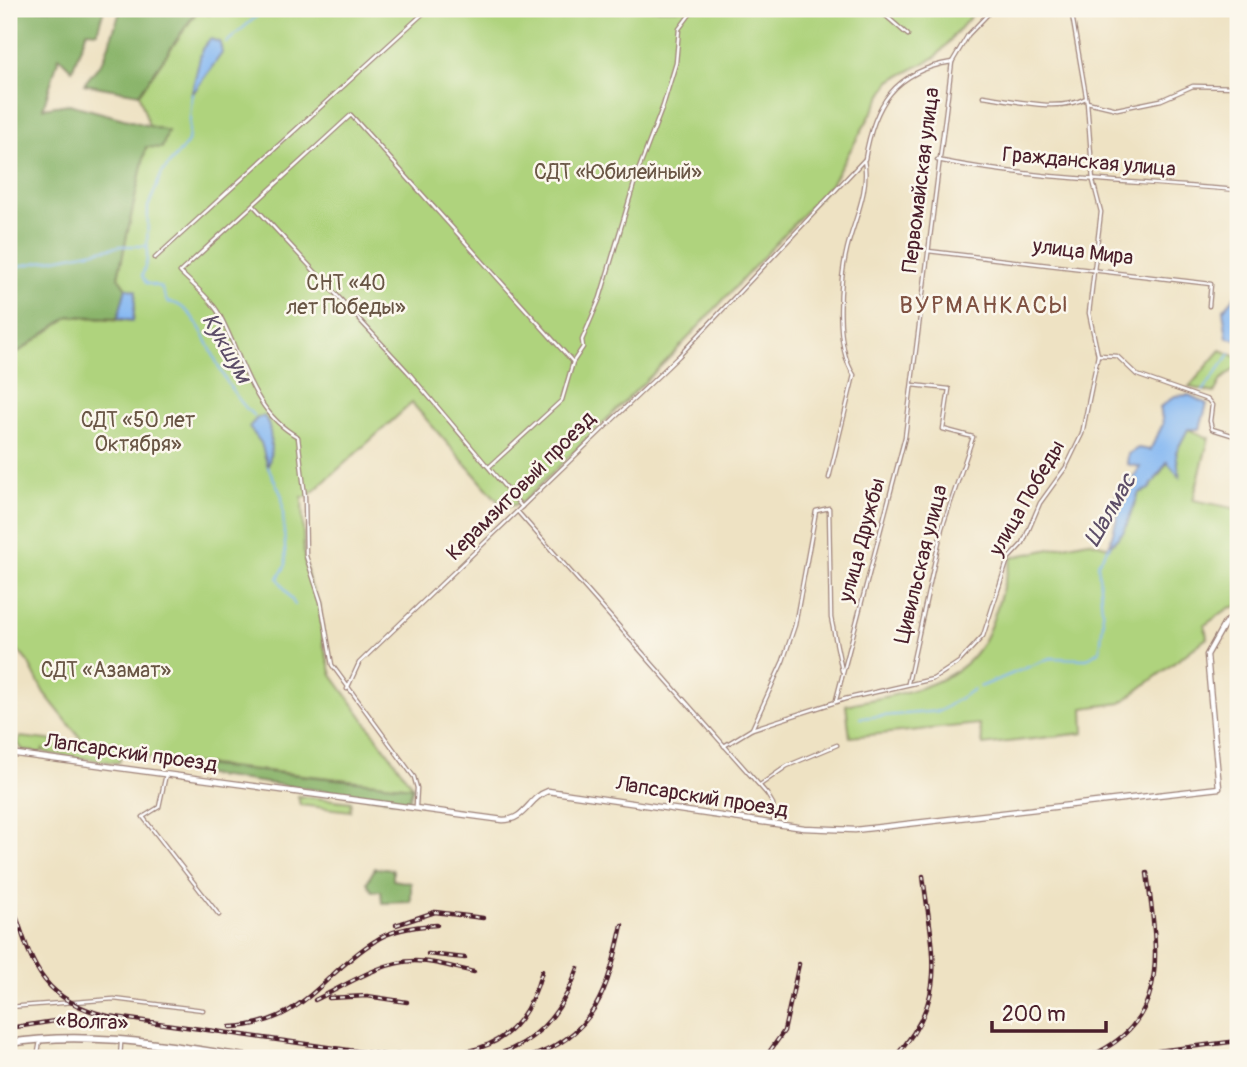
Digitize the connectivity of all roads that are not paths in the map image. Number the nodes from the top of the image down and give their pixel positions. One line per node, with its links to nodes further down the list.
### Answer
1 (428, 9): 17 (street)
2 (694, 9): 21 (street)
3 (877, 9): 6 (street)
4 (993, 9): 7 (street)
5 (1071, 9): 10 (street, улица Победы)
6 (908, 35)
7 (952, 62): 11 (street, Первомайская улица); 12 (street)
8 (1238, 86): 10 (street)
9 (983, 96): 10 (street)
10 (1087, 100): 13 (street, улица Победы)
11 (937, 159): 13 (street, Гражданская улица); 16 (street, Первомайская улица)
12 (864, 160): 25 (street); 26 (street, Керамзитовый проезд)
13 (1093, 181): 14 (street, Гражданская улица); 18 (street, улица Победы)
14 (1238, 190)
15 (254, 206): 21 (street); 24 (street); 31 (street)
16 (928, 251): 18 (street, улица Мира); 22 (street, Первомайская улица)
17 (155, 258)
18 (1095, 268): 19 (street, улица Мира); 20 (street, улица Победы)
19 (1209, 306)
20 (1098, 355): 23 (street); 30 (street, улица Победы)
21 (573, 362): 24 (street)
22 (913, 385): 29 (street, улица Дружбы); 30 (street, Цивильская улица)
23 (1238, 437)
24 (489, 467): 26 (street)
25 (829, 478)
26 (523, 508): 27 (street, Керамзитовый проезд)
27 (518, 512): 31 (street, Керамзитовый проезд); 35 (street)
28 (1238, 614): 40 (street, Лапсарский проезд)
29 (842, 674): 32 (street, улица Дружбы); 33 (street)
30 (907, 684): 32 (street, улица Победы)
31 (347, 689): 39 (street)
32 (836, 702): 33 (street, улица Победы)
33 (752, 729): 35 (street, улица Победы)
34 (837, 745): 38 (street)
35 (724, 746): 38 (street)
36 (9, 753): 37 (street, Лапсарский проезд)
37 (166, 774): 39 (street, Лапсарский проезд); 41 (street)
38 (760, 785): 40 (street)
39 (416, 806): 40 (street, Лапсарский проезд)
40 (774, 823)
41 (219, 915)
42 (9, 1007): 43 (street)
43 (203, 1010)
44 (41, 1038): 45 (highway, «Волга»); 46 (highway, «Волга»); 48 (street)
45 (121, 1040): 47 (highway, «Волга»); 49 (street)
46 (9, 1044)
47 (203, 1055): 50 (highway, «Волга»)
48 (37, 1058)
49 (120, 1058)
50 (252, 1058)

